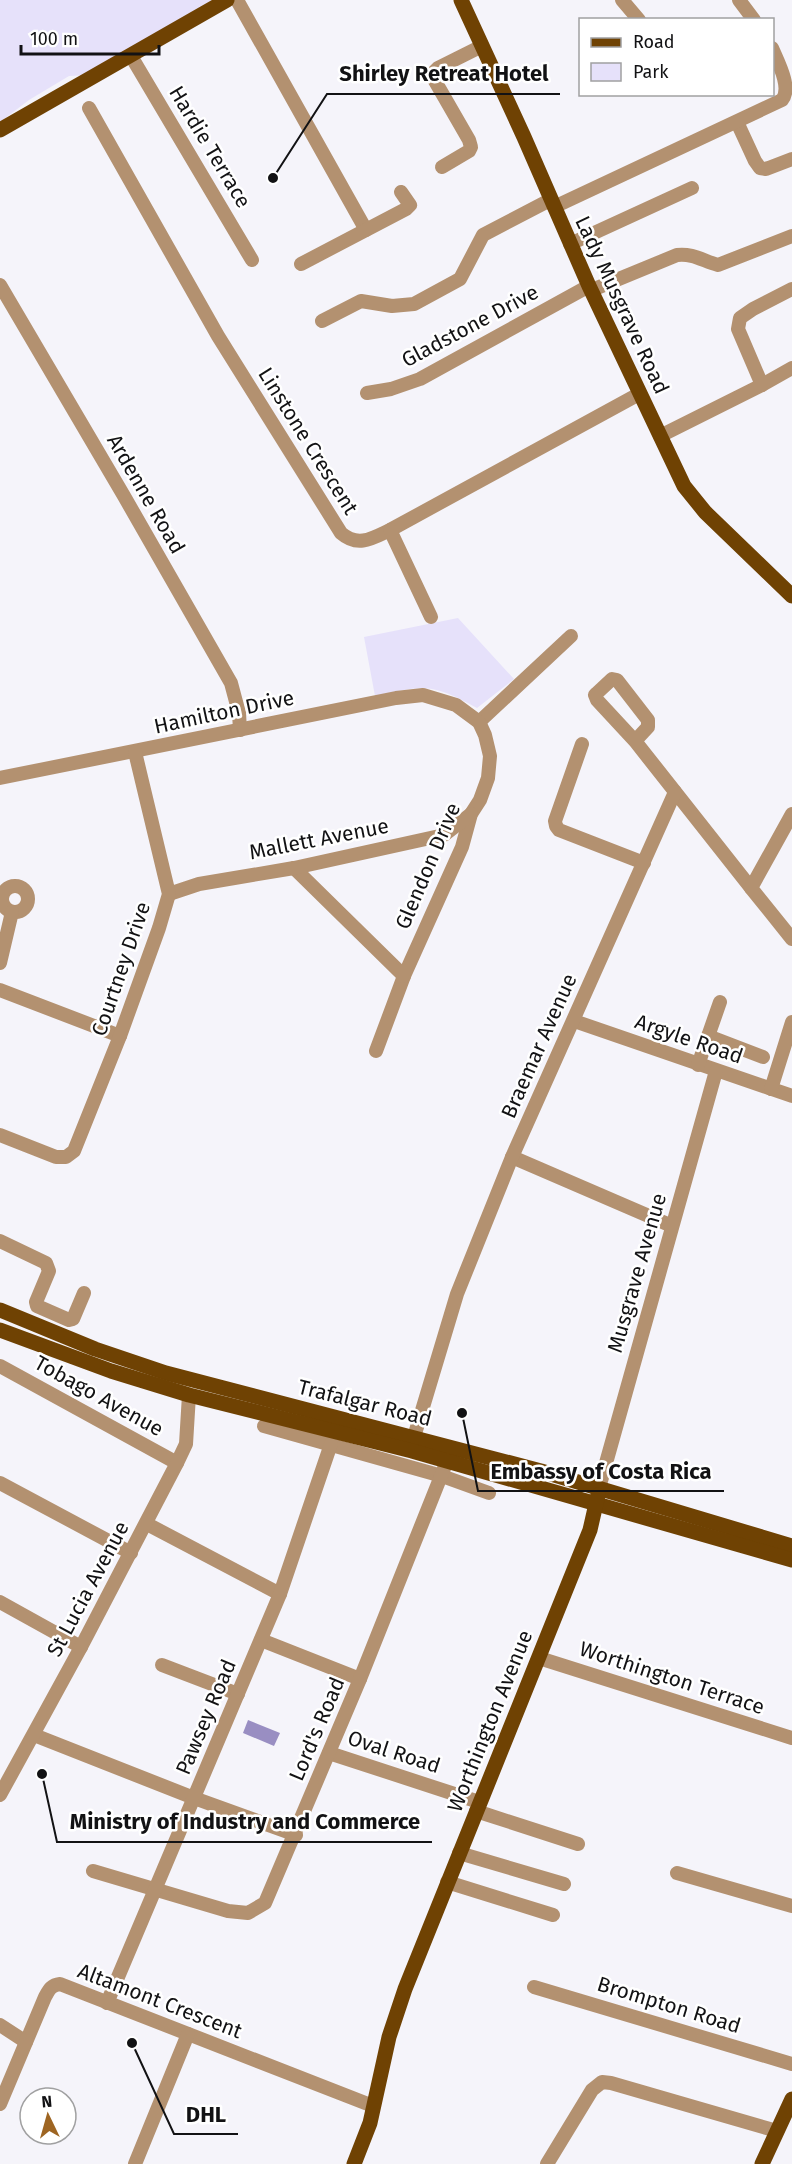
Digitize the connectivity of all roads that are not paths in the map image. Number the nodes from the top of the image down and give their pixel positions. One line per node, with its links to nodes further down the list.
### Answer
1 (227, 0): 10 (main road)
2 (237, 0): 19 (street)
3 (461, 0): 8 (main road, Lady Musgrave Road)
4 (622, 0): 6 (street)
5 (739, 0): 7 (street)
6 (637, 18)
7 (752, 18)
8 (482, 46): 15 (street); 18 (main road, Lady Musgrave Road)
9 (774, 53): 12 (street)
10 (131, 56): 13 (main road); 22 (street, Hardie Terrace)
11 (89, 108): 33 (street, Linstone Crescent)
12 (736, 122): 14 (street); 18 (street)
13 (0, 130)
14 (792, 159)
15 (442, 167)
16 (692, 188): 21 (street)
17 (401, 192): 19 (street)
18 (552, 204): 21 (main road, Lady Musgrave Road); 27 (street)
19 (366, 230): 23 (street)
20 (792, 236): 25 (street, Gladstone Drive)
21 (570, 244): 25 (main road, Lady Musgrave Road)
22 (252, 260)
23 (301, 264)
24 (0, 285): 38 (street, Ardenne Road)
25 (590, 288): 30 (street, Gladstone Drive); 31 (main road, Lady Musgrave Road)
26 (792, 289): 29 (street)
27 (322, 321)
28 (792, 368): 29 (street)
29 (762, 385): 32 (street)
30 (367, 393)
31 (639, 394): 32 (main road, Lady Musgrave Road); 33 (street, Linstone Crescent)
32 (660, 436): 34 (main road, Lady Musgrave Road)
33 (390, 530): 35 (street)
34 (792, 596)
35 (431, 617)
36 (571, 636): 37 (street)
37 (479, 722): 38 (street, Hamilton Drive); 44 (street, Glendon Drive)
38 (240, 730): 41 (street, Hamilton Drive)
39 (635, 741): 43 (street)
40 (582, 744): 46 (street)
41 (135, 752): 42 (street, Hamilton Drive); 49 (street, Courtney Drive)
42 (0, 778)
43 (675, 792): 46 (street, Braemar Avenue); 48 (street)
44 (471, 814): 47 (street, Mallett Avenue); 53 (street, Glendon Drive)
45 (792, 814): 48 (street)
46 (644, 863): 56 (street, Braemar Avenue)
47 (294, 868): 49 (street, Mallett Avenue); 53 (street)
48 (751, 888): 51 (street)
49 (169, 894): 58 (street, Courtney Drive)
50 (12, 912): 52 (street)
51 (792, 939)
52 (0, 963)
53 (404, 976): 60 (street, Glendon Drive)
54 (0, 990): 58 (street)
55 (720, 1002): 59 (street)
56 (573, 1021): 62 (street, Argyle Road); 67 (street, Braemar Avenue)
57 (792, 1022): 64 (street)
58 (120, 1036): 66 (street, Courtney Drive)
59 (708, 1036): 61 (street); 62 (street)
60 (376, 1051)
61 (763, 1057)
62 (698, 1065): 63 (street, Argyle Road)
63 (716, 1071): 64 (street, Argyle Road); 68 (street, Musgrave Avenue)
64 (771, 1089): 65 (street, Argyle Road)
65 (792, 1096)
66 (0, 1135)
67 (512, 1157): 68 (street); 76 (street, Braemar Avenue)
68 (672, 1226): 82 (street, Musgrave Avenue)
69 (0, 1241): 70 (street)
70 (84, 1293)
71 (0, 1311): 76 (main road, Trafalgar Road)
72 (3, 1332): 74 (main road)
73 (0, 1365): 79 (street, Tobago Avenue)
74 (189, 1395): 78 (main road, Trafalgar Road); 79 (street, St Lucia Avenue)
75 (264, 1426): 77 (street)
76 (414, 1437): 82 (main road, Trafalgar Road)
77 (331, 1444): 80 (street); 89 (street, Pawsey Road)
78 (447, 1461): 80 (street, Lord's Road); 84 (main road, Trafalgar Road)
79 (177, 1463): 85 (street, St Lucia Avenue)
80 (442, 1476): 83 (street); 95 (street, Lord's Road)
81 (0, 1483): 87 (street)
82 (599, 1488): 84 (main road, Worthington Avenue); 86 (main road, Trafalgar Road)
83 (489, 1493)
84 (596, 1504): 88 (main road, Trafalgar Road); 93 (main road, Worthington Avenue)
85 (147, 1524): 87 (street, St Lucia Avenue); 89 (street)
86 (792, 1546)
87 (131, 1553): 92 (street, St Lucia Avenue)
88 (792, 1560)
89 (280, 1594): 91 (street, Pawsey Road)
90 (0, 1602): 92 (street)
91 (261, 1640): 95 (street); 96 (street, Pawsey Road)
92 (81, 1647): 97 (street, St Lucia Avenue)
93 (539, 1658): 98 (street, Worthington Terrace); 102 (main road, Worthington Avenue)
94 (162, 1665): 96 (street)
95 (360, 1679): 99 (street, Lord's Road)
96 (238, 1694): 101 (street, Pawsey Road)
97 (34, 1735): 100 (street, St Lucia Avenue); 101 (street)
98 (792, 1738)
99 (329, 1753): 102 (street, Oval Road); 103 (street, Lord's Road)
100 (2, 1786)
101 (194, 1798): 103 (street); 110 (street, Pawsey Road)
102 (477, 1807): 104 (street, Oval Road); 105 (main road, Worthington Avenue)
103 (296, 1834): 110 (street, Lord's Road)
104 (578, 1844)
105 (459, 1853): 108 (main road, Worthington Avenue); 109 (street)
106 (93, 1871): 110 (street, Lord's Road)
107 (677, 1873): 111 (street)
108 (447, 1882): 112 (street); 121 (main road, Worthington Avenue)
109 (564, 1884)
110 (155, 1888): 114 (street, Pawsey Road)
111 (792, 1906)
112 (553, 1915)
113 (534, 1987): 118 (street, Brompton Road)
114 (107, 2003): 116 (street, Altamont Crescent); 117 (street, Altamont Crescent)
115 (0, 2025): 117 (street)
116 (188, 2034): 121 (street, Altamont Crescent); 123 (street)
117 (26, 2042): 120 (street, Altamont Crescent)
118 (792, 2064)
119 (792, 2099): 122 (main road)
120 (0, 2104)
121 (373, 2106): 124 (main road, Worthington Avenue)
122 (777, 2131): 125 (street); 126 (main road)
123 (135, 2164)
124 (354, 2164)
125 (546, 2164)
126 (762, 2164)

